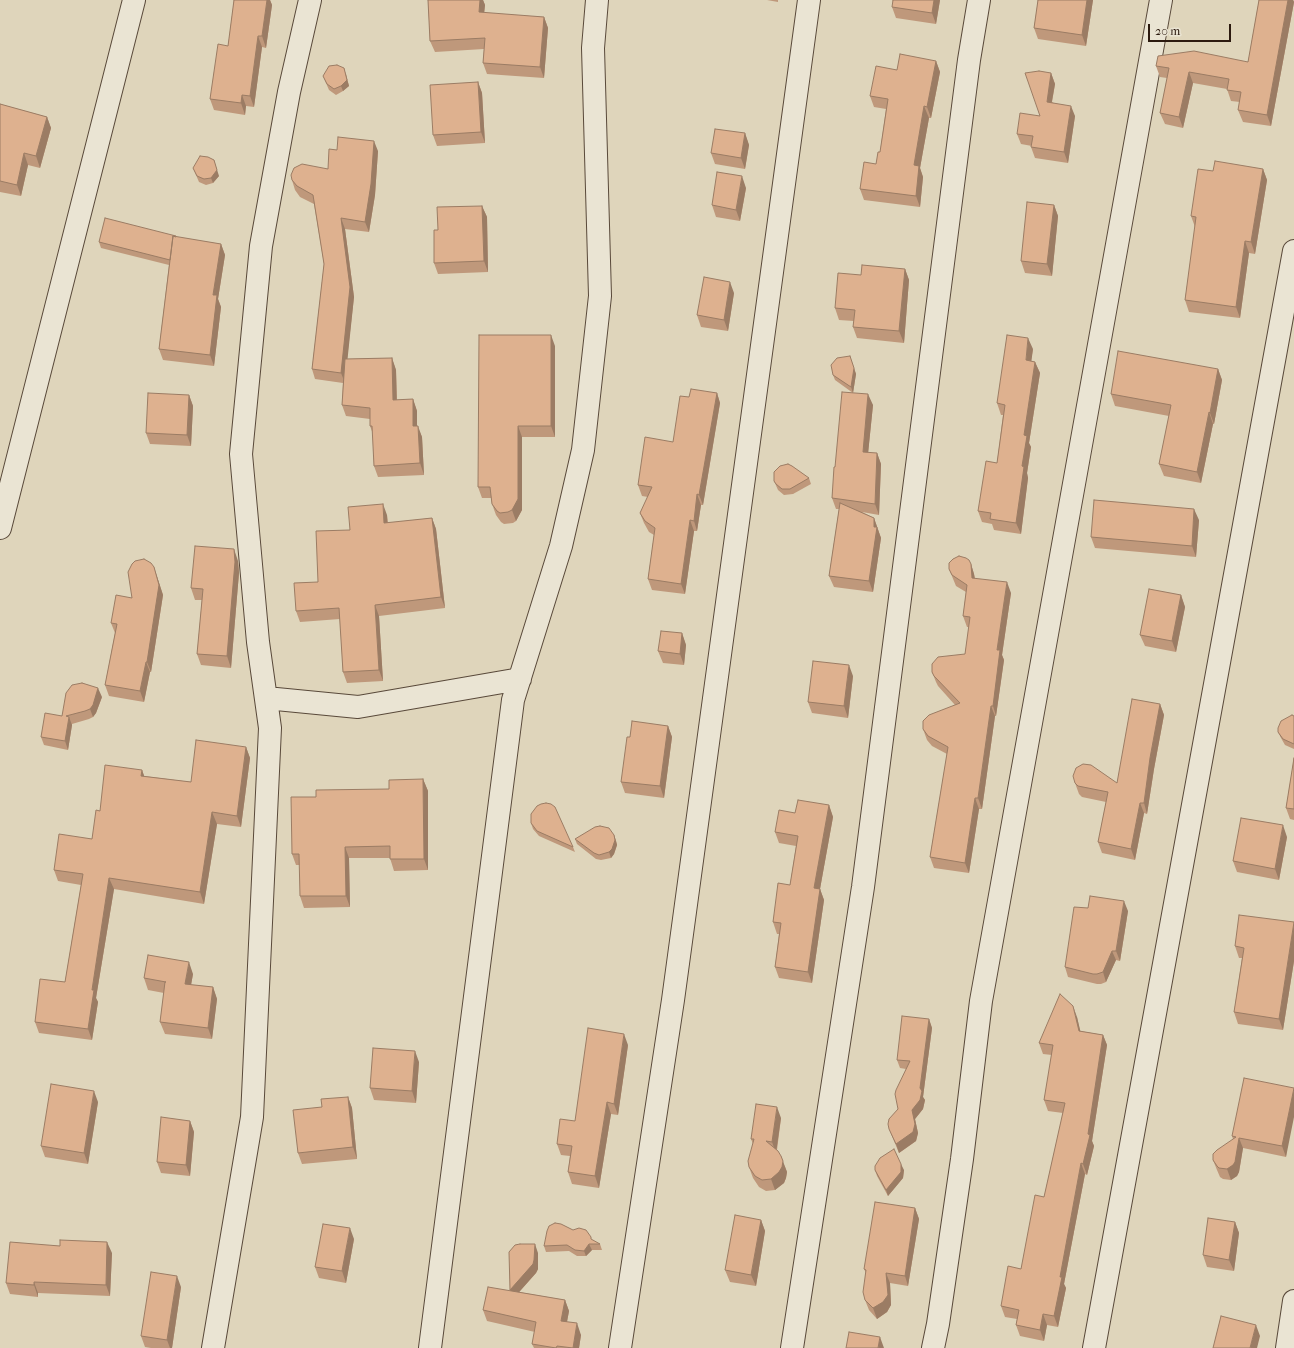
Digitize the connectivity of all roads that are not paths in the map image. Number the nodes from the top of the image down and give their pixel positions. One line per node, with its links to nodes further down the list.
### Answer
1 (134, 0): 8 (street)
2 (310, 0): 10 (street)
3 (597, 0): 9 (street)
4 (809, 0): 14 (street)
5 (979, 0): 15 (street)
6 (1161, 0): 16 (street)
7 (1294, 250): 17 (street)
8 (0, 528)
9 (520, 679): 10 (street); 13 (street)
10 (266, 698): 12 (street)
11 (1294, 1302): 18 (street)
12 (213, 1348)
13 (430, 1348)
14 (620, 1348)
15 (792, 1348)
16 (933, 1348)
17 (1094, 1348)
18 (1287, 1348)

